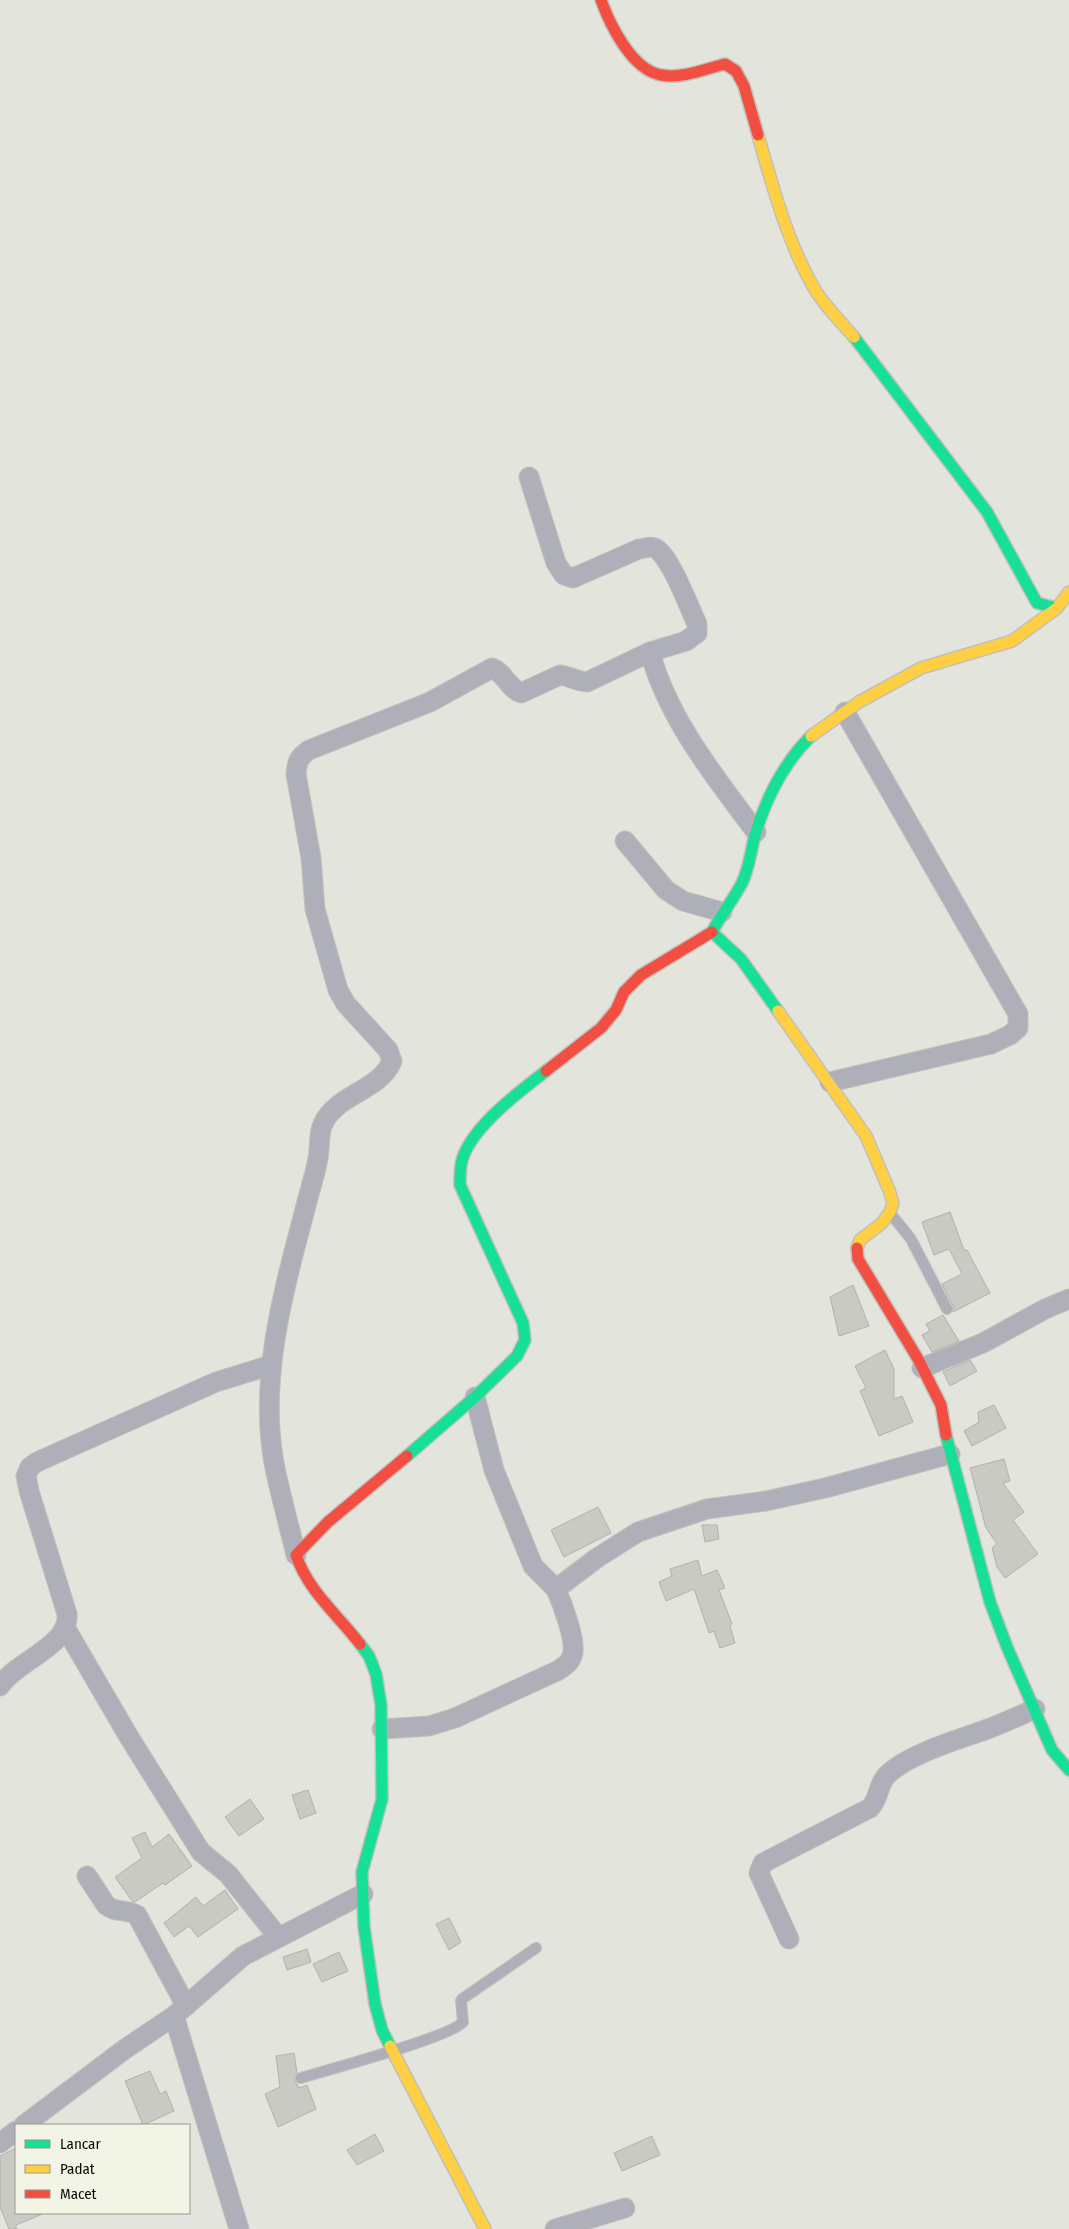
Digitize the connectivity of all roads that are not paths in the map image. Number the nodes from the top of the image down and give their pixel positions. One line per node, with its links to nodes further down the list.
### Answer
1 (601, 0): 4 (street)
2 (530, 477): 5 (street)
3 (1069, 592): 4 (street)
4 (1056, 608): 6 (street)
5 (650, 652): 7 (street); 15 (street)
6 (845, 712): 7 (street); 11 (street)
7 (756, 832): 9 (street)
8 (624, 841): 9 (street)
9 (722, 912): 10 (street)
10 (712, 932): 11 (street); 17 (street)
11 (830, 1082): 12 (street)
12 (890, 1212): 14 (lane); 16 (street)
13 (1069, 1299): 16 (street)
14 (947, 1309)
15 (271, 1365): 19 (street); 21 (street)
16 (922, 1368): 18 (street)
17 (475, 1397): 19 (street); 20 (street)
18 (950, 1454): 20 (street); 23 (street)
19 (296, 1555): 24 (street)
20 (556, 1589): 24 (street)
21 (66, 1629): 22 (street); 28 (street)
22 (0, 1686)
23 (1035, 1709): 25 (street); 29 (street)
24 (382, 1729): 27 (street)
25 (1069, 1770)
26 (87, 1876): 31 (street)
27 (362, 1894): 28 (street); 32 (street)
28 (278, 1937): 31 (street)
29 (789, 1939)
30 (536, 1948): 32 (lane)
31 (180, 2011): 34 (street); 38 (street)
32 (391, 2052): 33 (lane); 39 (street)
33 (301, 2078)
34 (25, 2124)
35 (15, 2132): 36 (street)
36 (0, 2142)
37 (625, 2208): 40 (street)
38 (239, 2229)
39 (485, 2229)
40 (555, 2229)

